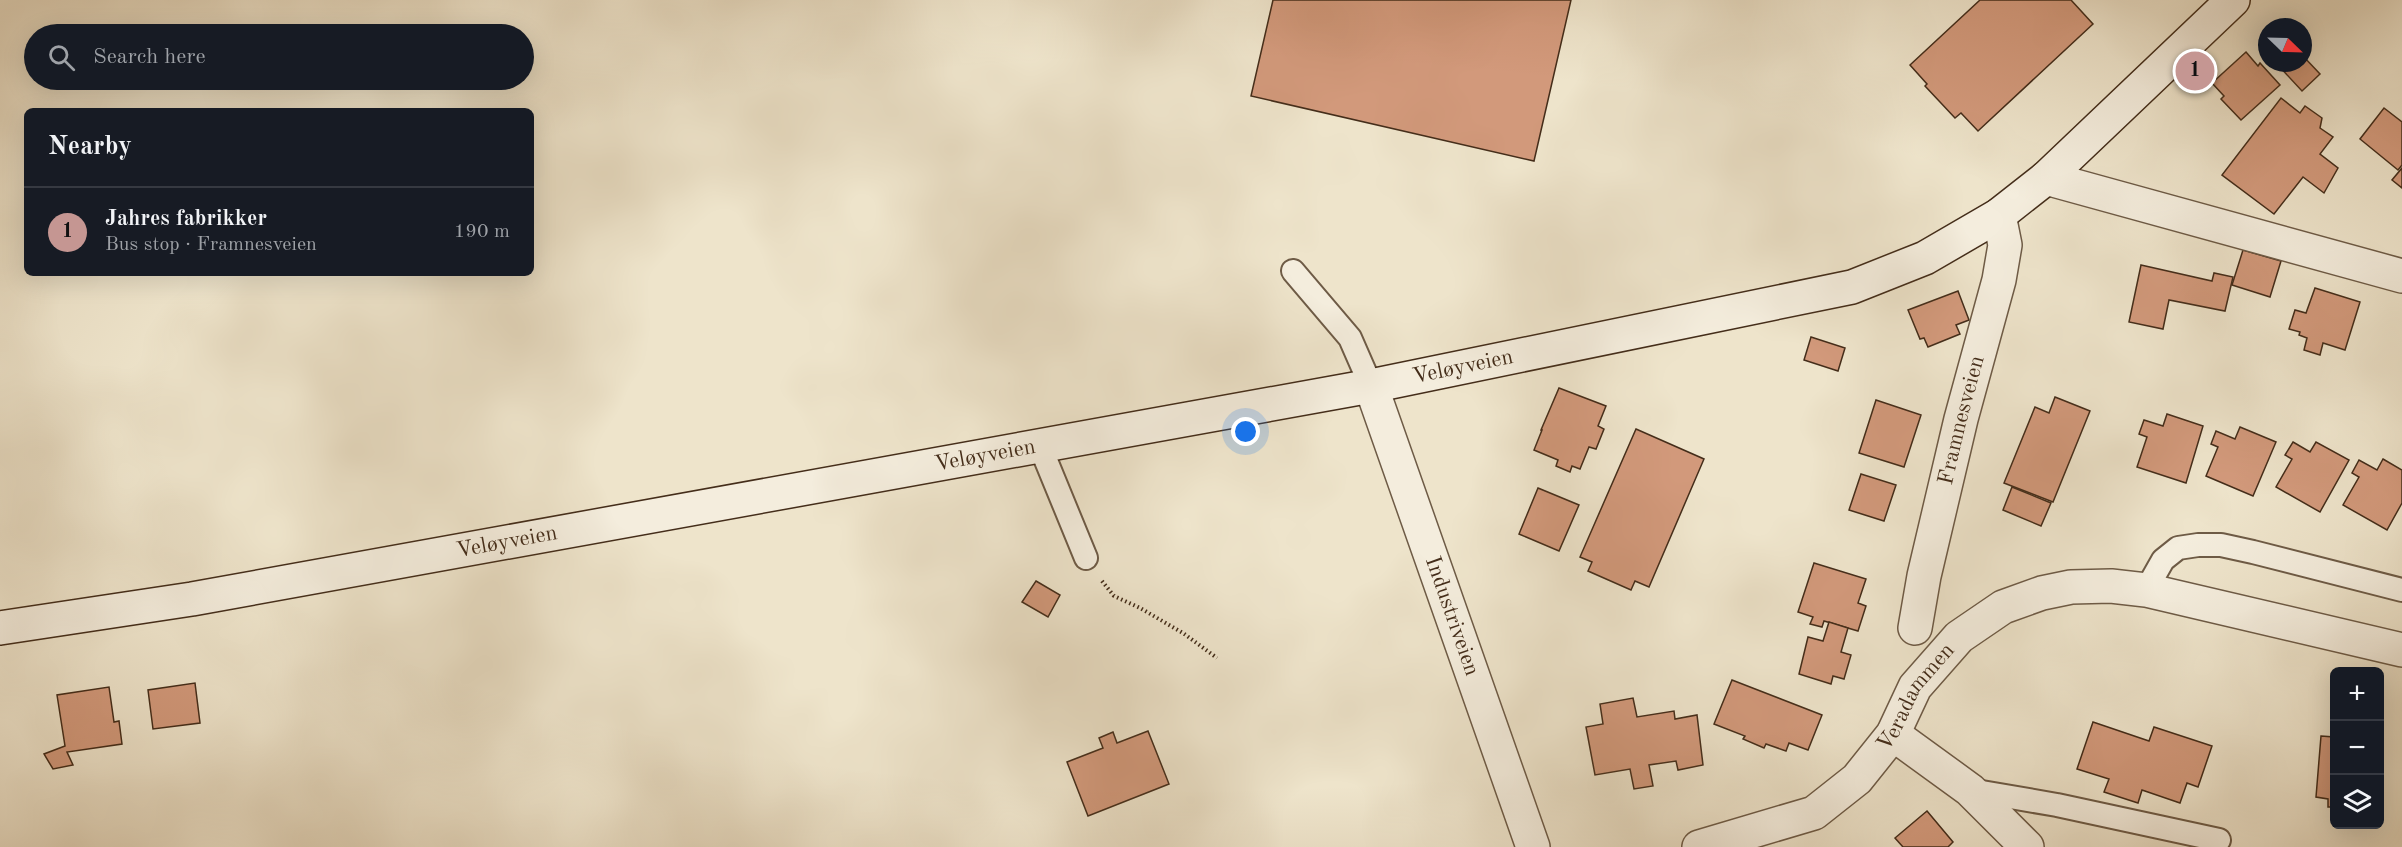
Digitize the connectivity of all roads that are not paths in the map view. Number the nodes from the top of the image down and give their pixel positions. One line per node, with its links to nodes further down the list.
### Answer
1 (2233, 0): 2 (main road)
2 (2046, 178): 3 (main road); 5 (main road)
3 (1999, 215): 6 (main road, Veløyveien); 12 (main road, Framnesveien)
4 (1293, 272): 6 (lane)
5 (2402, 276)
6 (1371, 386): 7 (main road, Veløyveien); 17 (main road, Industriveien)
7 (1040, 446): 8 (lane); 11 (main road, Veløyveien)
8 (1086, 558)
9 (2146, 590): 10 (lane); 13 (main road, Veradammen); 14 (main road, Veradammen)
10 (2402, 590)
11 (0, 628)
12 (1915, 628)
13 (2402, 650)
14 (1893, 734): 15 (main road); 18 (main road, Veradammen)
15 (1970, 790): 16 (lane); 19 (main road)
16 (2219, 840)
17 (1533, 847)
18 (1699, 847)
19 (2027, 847)

